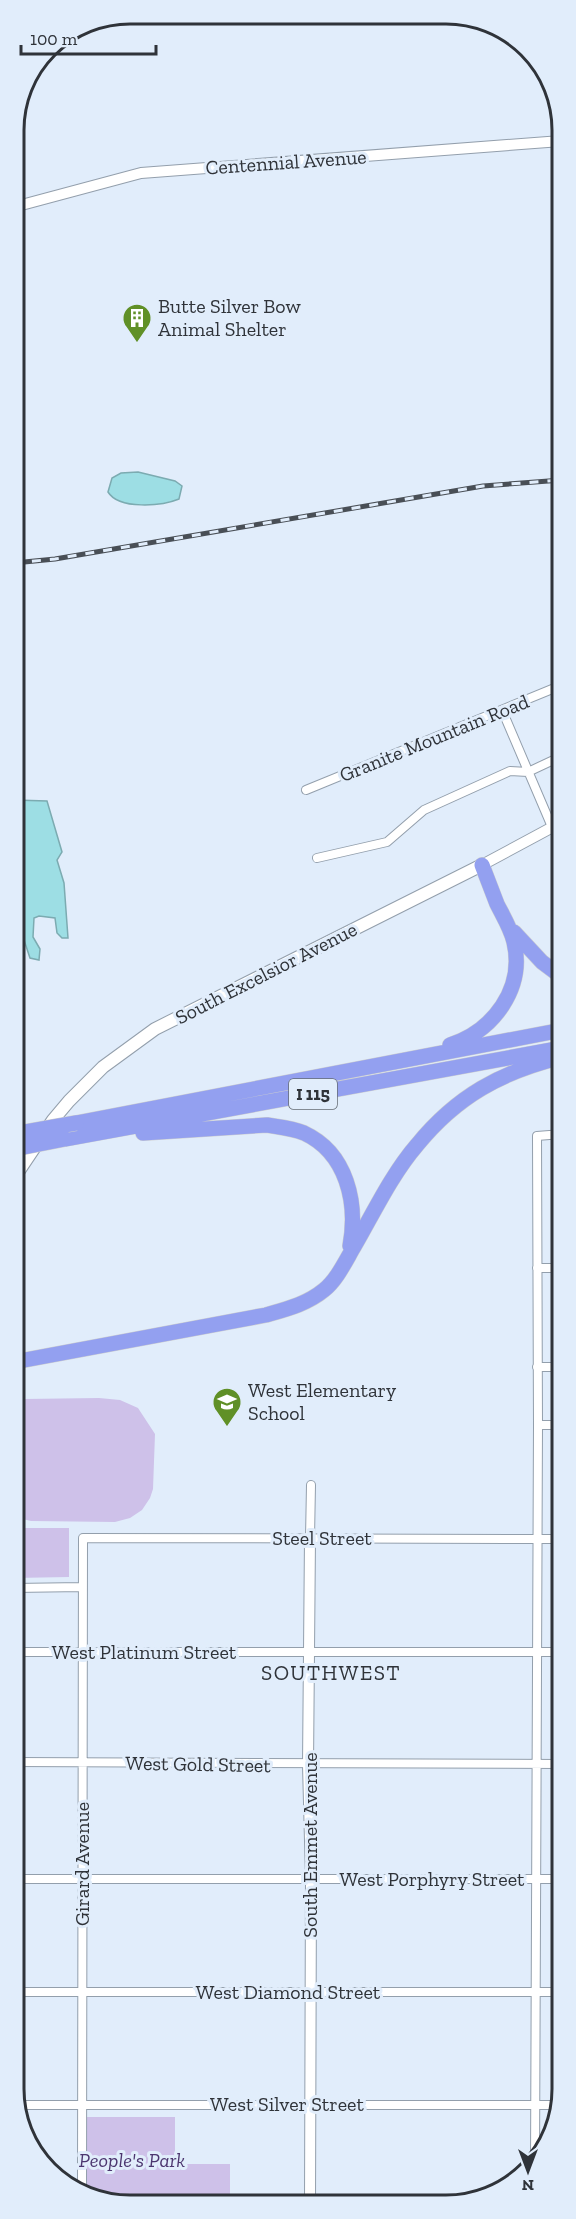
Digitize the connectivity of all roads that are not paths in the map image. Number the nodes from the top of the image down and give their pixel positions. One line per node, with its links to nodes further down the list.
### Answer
1 (552, 142): 2 (street, Centennial Avenue)
2 (24, 204)
3 (552, 689): 4 (street, Granite Mountain Road)
4 (502, 710): 6 (street); 7 (street, Granite Mountain Road)
5 (552, 761): 6 (street)
6 (528, 772): 8 (street); 10 (street)
7 (306, 790)
8 (552, 816)
9 (552, 828): 11 (street, South Excelsior Avenue)
10 (317, 858)
11 (483, 865): 12 (highway); 22 (main road, South Excelsior Avenue)
12 (508, 925): 13 (highway); 17 (highway)
13 (552, 969)
14 (552, 1032): 17 (highway, I 115)
15 (552, 1050): 20 (highway, I 115)
16 (552, 1060): 23 (highway)
17 (313, 1078): 18 (highway, I 115, bridge)
18 (24, 1132)
19 (552, 1135): 24 (street)
20 (67, 1139): 21 (highway, I 115, bridge); 23 (highway)
21 (24, 1147)
22 (24, 1163)
23 (347, 1258): 26 (highway)
24 (537, 1268): 25 (street); 27 (street)
25 (552, 1268)
26 (24, 1360)
27 (537, 1367): 28 (street); 29 (street)
28 (552, 1368)
29 (538, 1425): 30 (street); 34 (street)
30 (552, 1425)
31 (311, 1485): 33 (street, South Emmet Avenue)
32 (82, 1538): 33 (street, Steel Street); 36 (street, Girard Avenue)
33 (310, 1538): 34 (street, Steel Street); 40 (street, South Emmet Avenue)
34 (537, 1539): 35 (street, Steel Street); 41 (street)
35 (552, 1539)
36 (82, 1587): 37 (street); 39 (street, Girard Avenue)
37 (24, 1588)
38 (24, 1652): 39 (street, West Platinum Street)
39 (83, 1652): 40 (street, West Platinum Street); 44 (street, Girard Avenue)
40 (310, 1652): 41 (street, West Platinum Street); 47 (street, South Emmet Avenue)
41 (537, 1652): 42 (street, West Platinum Street); 45 (street)
42 (552, 1652)
43 (24, 1762): 44 (street, West Gold Street)
44 (82, 1763): 47 (street, West Gold Street); 48 (street, Girard Avenue)
45 (536, 1764): 46 (street, West Gold Street); 47 (street, West Gold Street); 51 (street)
46 (552, 1764)
47 (308, 1765): 49 (street, South Emmet Avenue)
48 (81, 1878): 49 (street, West Porphyry Street); 50 (street, West Porphyry Street); 54 (street, Girard Avenue)
49 (311, 1878): 51 (street, West Porphyry Street); 57 (street, South Emmet Avenue)
50 (24, 1879)
51 (536, 1879): 52 (street, West Porphyry Street); 55 (street)
52 (552, 1879)
53 (24, 1992): 54 (street, West Diamond Street)
54 (83, 1992): 57 (street, West Diamond Street); 60 (street, Girard Avenue)
55 (535, 1992): 56 (street, West Diamond Street); 57 (street, West Diamond Street); 61 (street)
56 (552, 1992)
57 (310, 1993): 58 (street, South Emmet Avenue)
58 (310, 2104): 60 (street, West Silver Street); 61 (street, West Silver Street); 65 (street, South Emmet Avenue)
59 (25, 2105): 60 (street, West Silver Street)
60 (82, 2105): 64 (street, Girard Avenue)
61 (535, 2105): 62 (street, West Silver Street); 63 (street)
62 (551, 2105)
63 (535, 2141)
64 (82, 2183)
65 (310, 2195)

